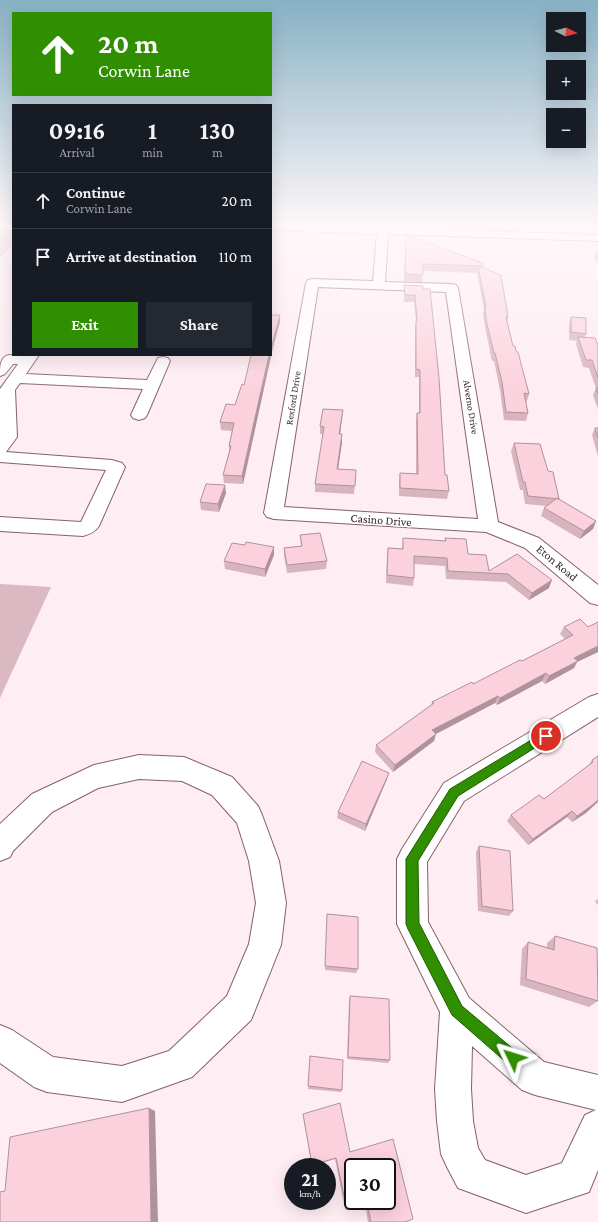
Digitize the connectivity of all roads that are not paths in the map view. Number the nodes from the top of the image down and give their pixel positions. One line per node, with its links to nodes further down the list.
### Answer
1 (379, 284): 11 (street, Rexford Drive); 13 (street, Alverno Drive)
2 (30, 358): 4 (street); 5 (street)
3 (163, 361): 6 (street)
4 (0, 371)
5 (16, 378): 6 (street); 7 (street)
6 (153, 385): 8 (street)
7 (4, 408): 9 (street)
8 (138, 414)
9 (0, 449)
10 (0, 457): 12 (street)
11 (274, 513): 13 (street, Casino Drive)
12 (0, 524)
13 (489, 526): 14 (street, Eton Road)
14 (598, 597)
15 (598, 704): 17 (street)
16 (0, 847): 18 (street)
17 (457, 1010): 19 (street); 20 (street)
18 (0, 1042)
19 (598, 1093)
20 (598, 1128)

